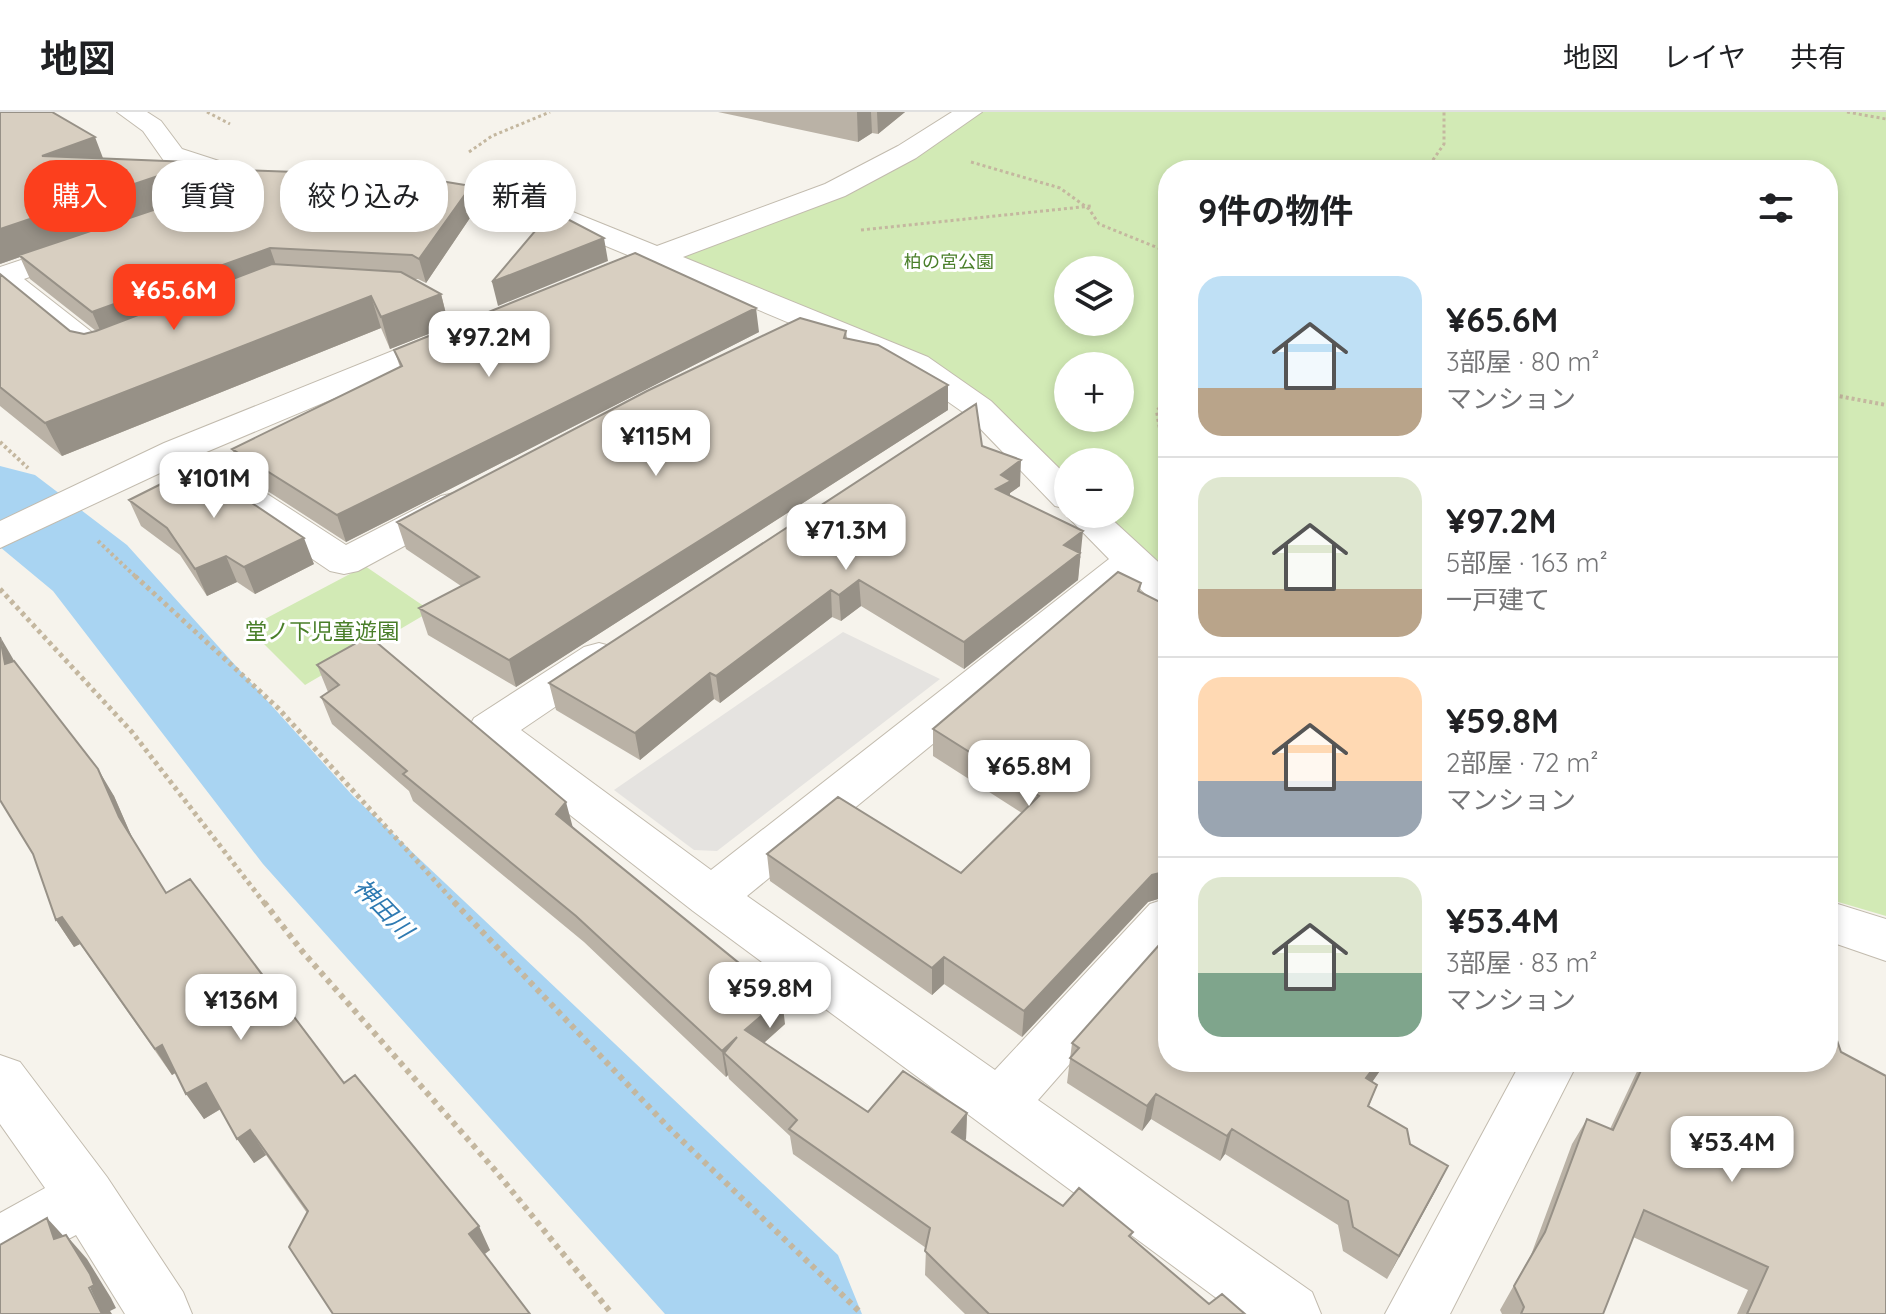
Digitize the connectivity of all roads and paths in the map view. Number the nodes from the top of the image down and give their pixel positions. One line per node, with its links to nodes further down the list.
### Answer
1 (130, 112): 9 (street)
2 (550, 112): 8 (path)
3 (969, 112): 7 (street)
4 (1444, 112): 10 (path)
5 (1847, 112): 6 (path)
6 (1886, 119)
7 (929, 138): 12 (path); 16 (street)
8 (467, 153)
9 (189, 160)
10 (1438, 160)
11 (448, 193): 16 (street)
12 (1091, 206): 13 (path); 15 (path)
13 (849, 232)
14 (106, 240): 20 (street)
15 (1158, 248)
16 (652, 257): 17 (street); 19 (street)
17 (565, 292)
18 (442, 305): 25 (street)
19 (813, 322): 21 (street); 26 (street)
20 (154, 332)
21 (773, 341)
22 (1838, 396): 23 (path)
23 (1886, 405)
24 (0, 442): 28 (path)
25 (177, 451): 27 (street); 28 (street)
26 (1054, 487)
27 (484, 488)
28 (59, 509): 30 (street); 46 (path)
29 (1098, 528): 31 (street)
30 (0, 536)
31 (1131, 562): 32 (street); 35 (street)
32 (1158, 585)
33 (0, 589): 45 (path)
34 (635, 634): 35 (street)
35 (711, 897): 41 (street)
36 (1838, 924): 38 (street)
37 (1158, 929): 41 (street)
38 (1886, 940)
39 (1545, 1072): 48 (street)
40 (0, 1079): 42 (street)
41 (999, 1104): 47 (street)
42 (86, 1197): 43 (street); 44 (street)
43 (0, 1246)
44 (161, 1314)
45 (612, 1314)
46 (862, 1314)
47 (1290, 1314)
48 (1416, 1314)

